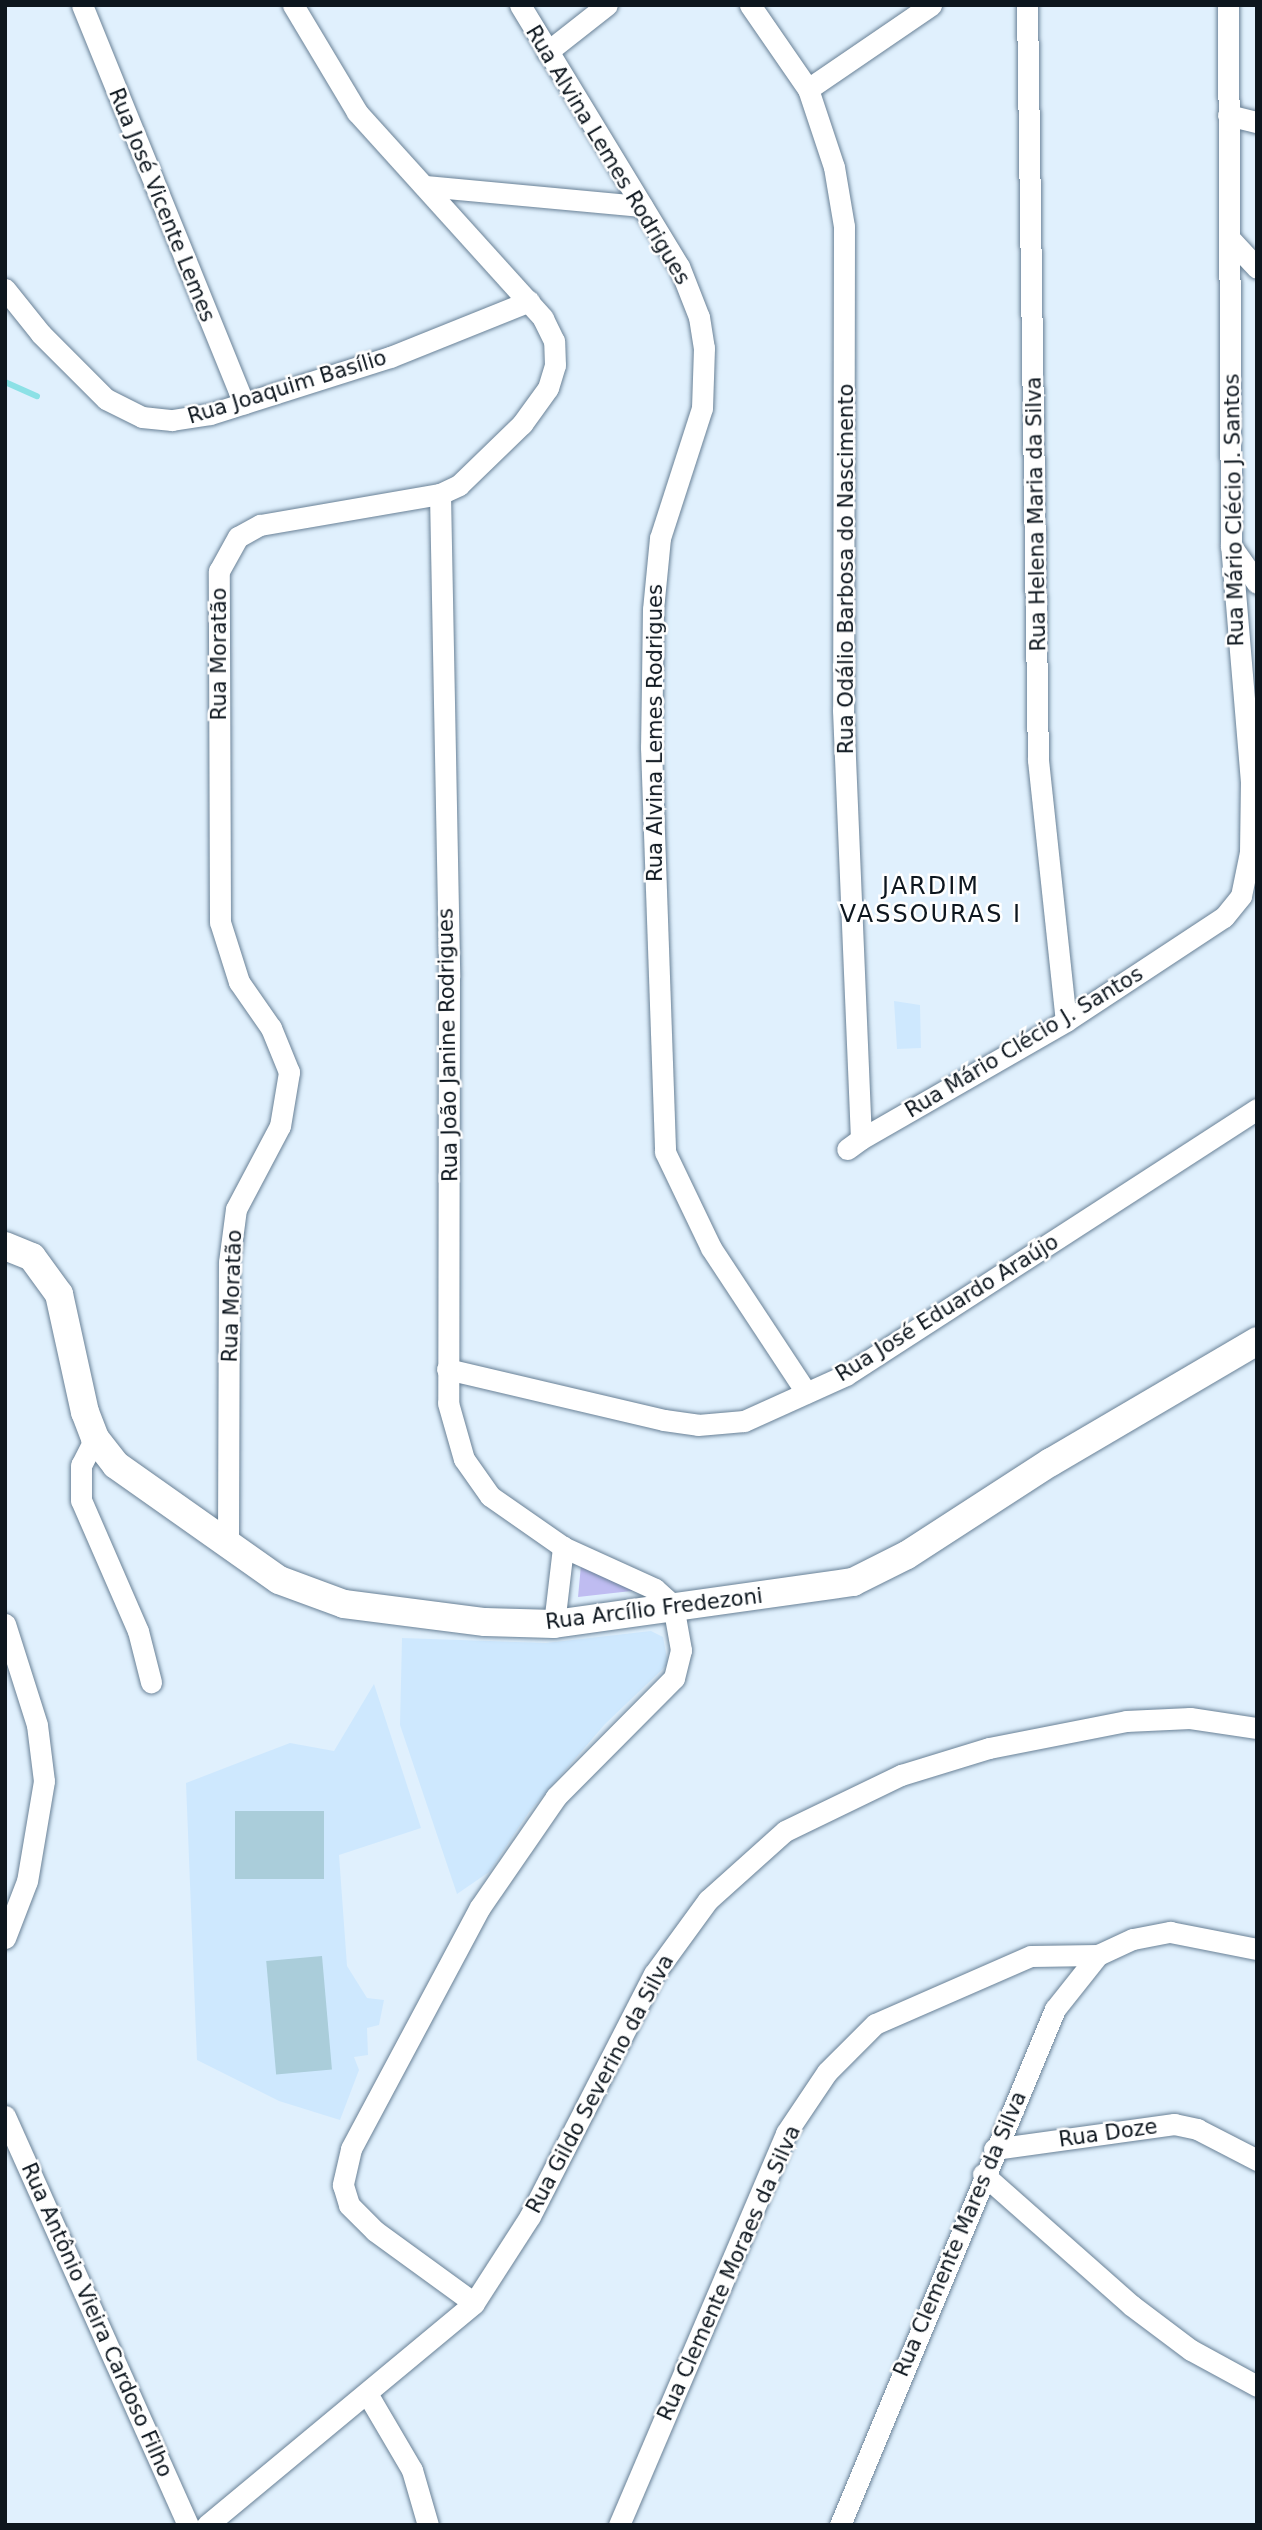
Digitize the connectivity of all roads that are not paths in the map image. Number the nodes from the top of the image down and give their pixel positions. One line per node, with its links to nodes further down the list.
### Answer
1 (82, 5): 19 (street, Rua José Vicente Lemes)
2 (293, 5): 13 (street, Rua Moratão)
3 (520, 5): 9 (street, Rua Alvina Lemes Rodrigues)
4 (607, 5): 9 (street)
5 (750, 5): 10 (street, Rua Odálio Barbosa do Nascimento)
6 (932, 5): 10 (street)
7 (1027, 5): 24 (street, Rua Helena Maria da Silva)
8 (1228, 5): 11 (street, Rua Mário Clécio J. Santos)
9 (547, 52): 14 (street, Rua Alvina Lemes Rodrigues)
10 (808, 89): 26 (street, Rua Odálio Barbosa do Nascimento)
11 (1228, 115): 12 (street); 15 (street, Rua Mário Clécio J. Santos)
12 (1257, 122)
13 (425, 186): 14 (street); 18 (street, Rua Moratão)
14 (642, 206): 30 (street, Rua Alvina Lemes Rodrigues)
15 (1231, 240): 16 (street); 21 (street, Rua Mário Clécio J. Santos)
16 (1257, 268)
17 (5, 289): 19 (street, Rua Joaquim Basílio)
18 (529, 301): 19 (street, Rua Joaquim Basílio); 20 (street, Rua Moratão)
19 (244, 403)
20 (440, 494): 29 (street, Rua João Janine Rodrigues); 32 (street, Rua Moratão)
21 (1231, 546): 22 (street); 23 (street, Rua Mário Clécio J. Santos)
22 (1257, 583)
23 (1246, 645): 24 (street, Rua Mário Clécio J. Santos)
24 (1066, 1021): 26 (street, Rua Mário Clécio J. Santos)
25 (1257, 1109): 30 (street, Rua José Eduardo Araújo)
26 (854, 1144)
27 (5, 1246): 31 (street, Rua Arcílio Fredezoni)
28 (1257, 1341): 34 (street, Rua Arcílio Fredezoni)
29 (447, 1369): 30 (street, Rua José Eduardo Araújo); 33 (street, Rua João Janine Rodrigues)
30 (806, 1392)
31 (95, 1438): 32 (street, Rua Arcílio Fredezoni); 37 (street)
32 (228, 1541): 36 (street, Rua Arcílio Fredezoni)
33 (563, 1547): 34 (street, Rua João Janine Rodrigues); 36 (street)
34 (673, 1605): 36 (street, Rua Arcílio Fredezoni); 46 (street)
35 (5, 1624): 39 (street)
36 (554, 1624)
37 (151, 1682)
38 (1257, 1728): 46 (street, Rua Gildo Severino da Silva)
39 (5, 1938)
40 (1257, 1949): 41 (street, Rua Clemente Moraes da Silva)
41 (1098, 1955): 43 (street, Rua Clemente Mares da Silva); 52 (street, Rua Clemente Moraes da Silva)
42 (5, 2116): 49 (street, Rua Antônio Vieira Cardoso Filho)
43 (994, 2149): 44 (street, Rua Doze); 45 (street, Rua Clemente Mares da Silva)
44 (1257, 2160)
45 (983, 2175): 47 (street); 53 (street, Rua Clemente Mares da Silva)
46 (474, 2303): 48 (street, Rua Gildo Severino da Silva)
47 (1257, 2386)
48 (368, 2395): 50 (street, Rua Gildo Severino da Silva); 51 (street)
49 (188, 2525)
50 (207, 2525)
51 (428, 2525)
52 (619, 2525)
53 (840, 2525)

